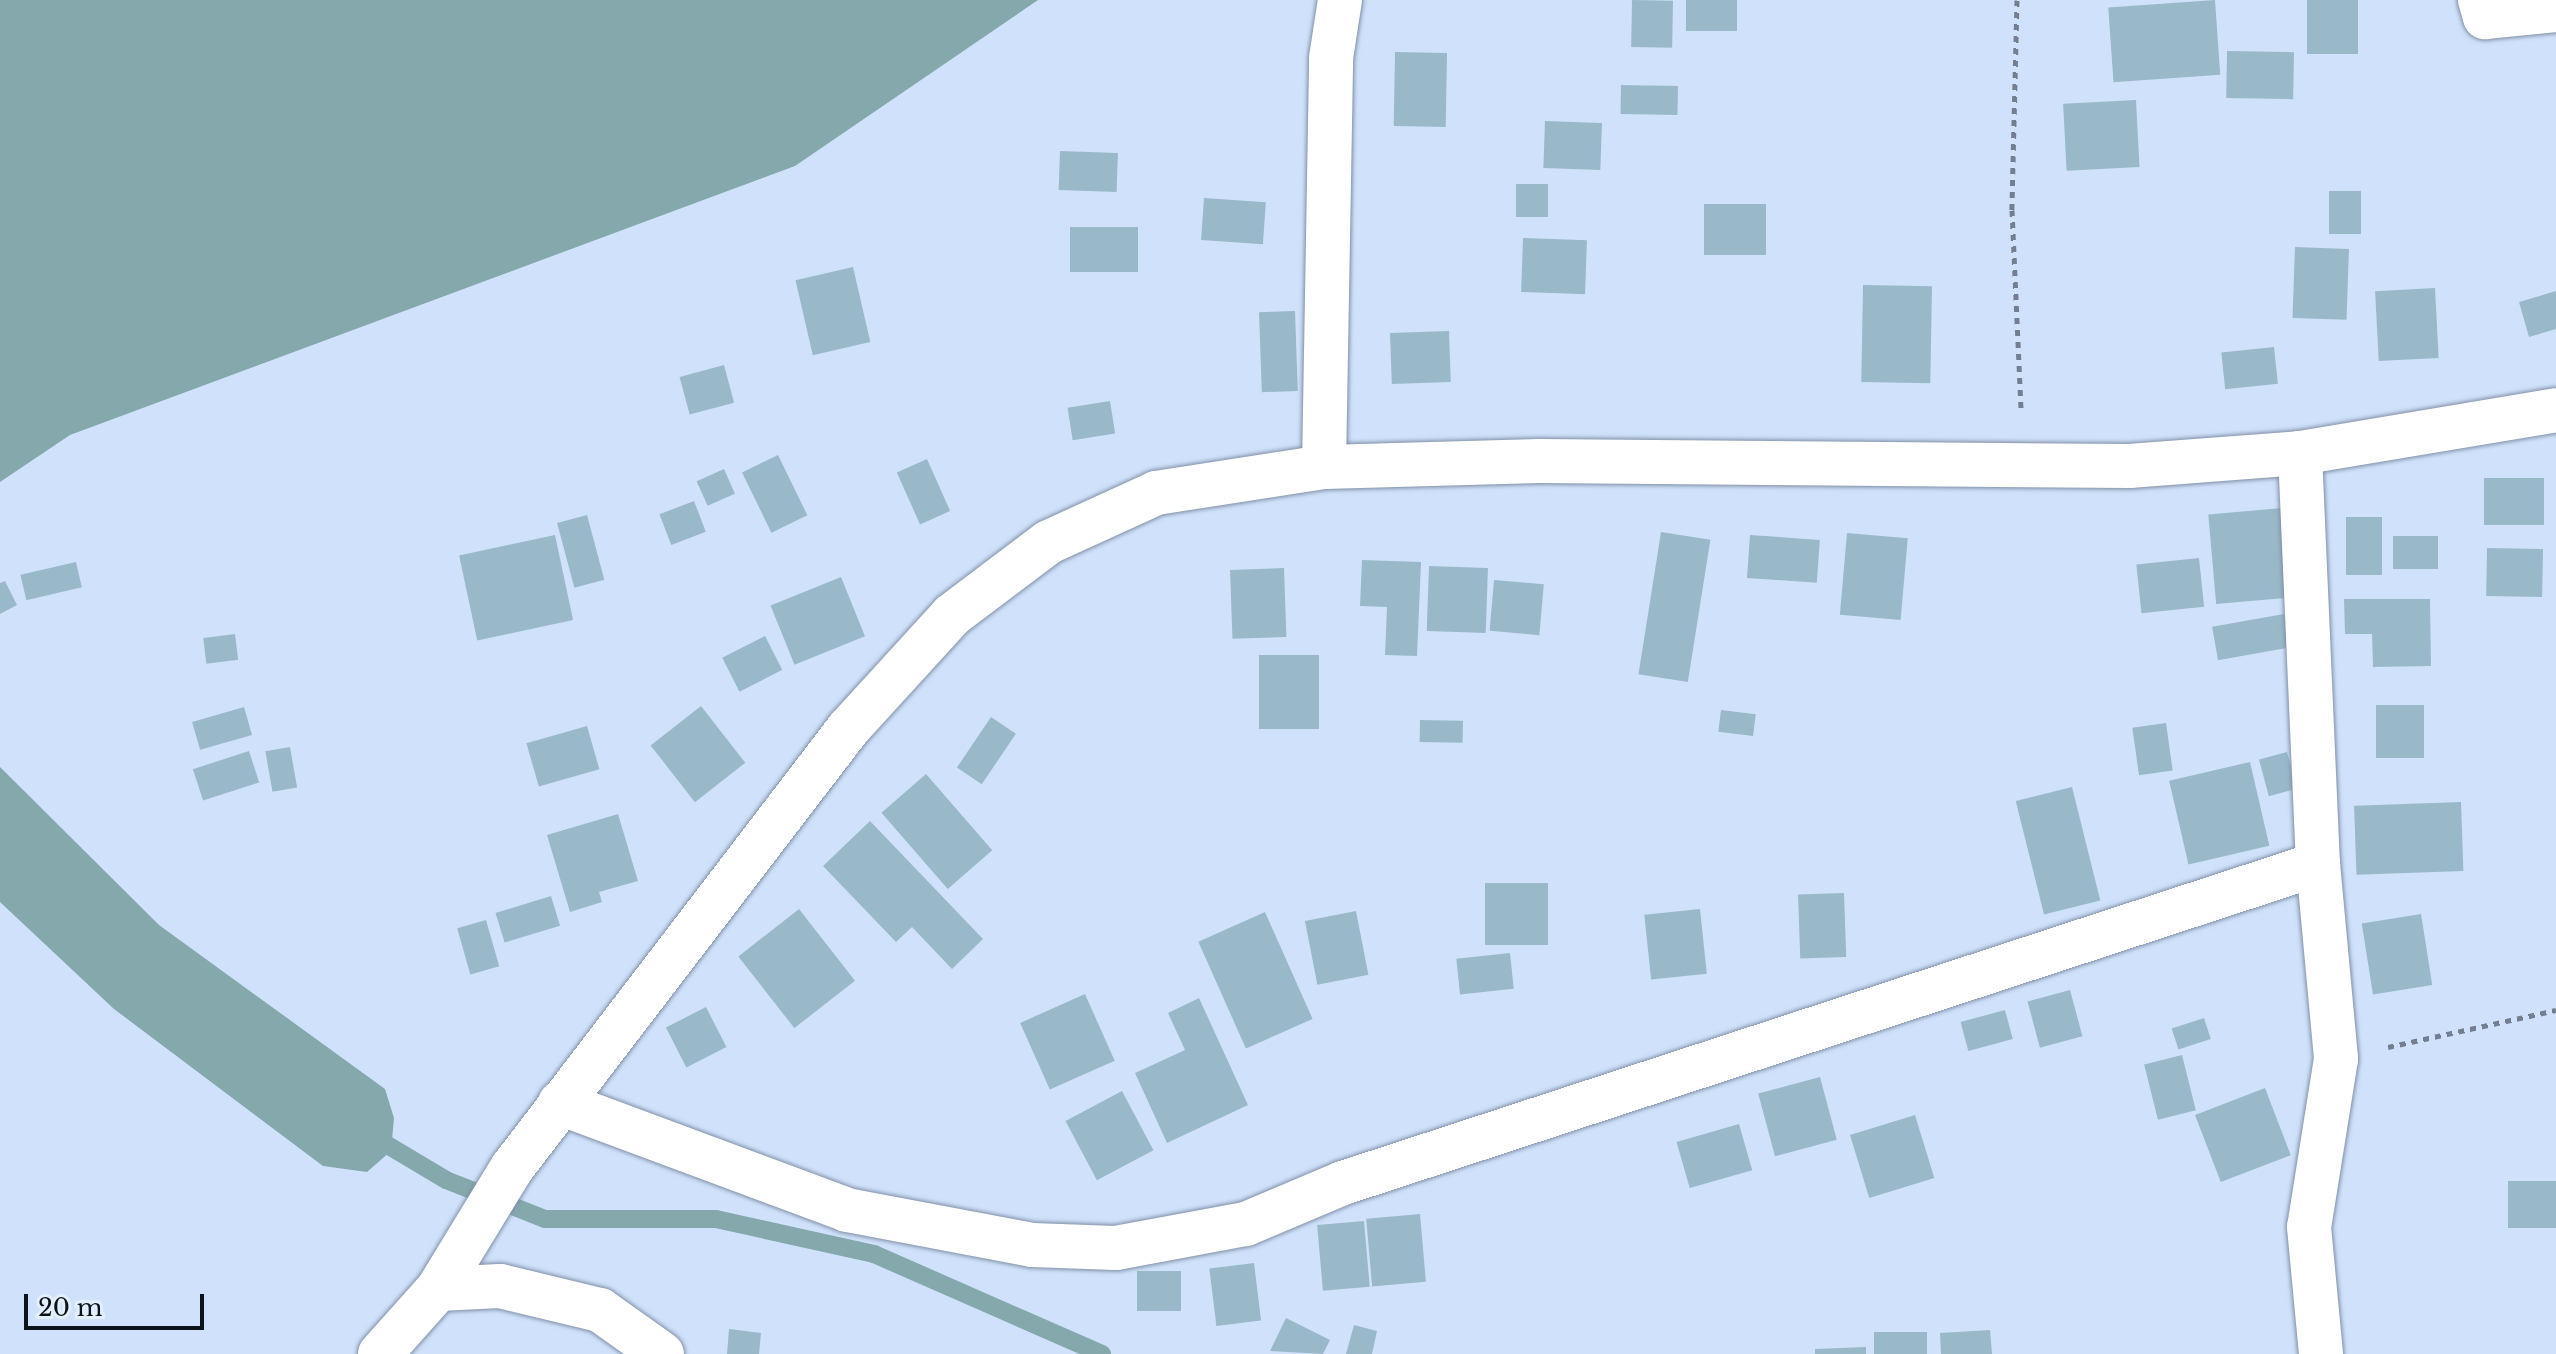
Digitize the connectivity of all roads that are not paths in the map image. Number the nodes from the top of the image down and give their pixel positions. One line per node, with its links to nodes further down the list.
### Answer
1 (1340, 0): 6 (street)
2 (2480, 0): 3 (street)
3 (2556, 10)
4 (2556, 410): 5 (street)
5 (2300, 453): 6 (street); 7 (street)
6 (1324, 467): 8 (street)
7 (2318, 864): 8 (street); 12 (street)
8 (560, 1103): 9 (street)
9 (438, 1289): 10 (street); 11 (street)
10 (380, 1354)
11 (662, 1354)
12 (2321, 1354)

